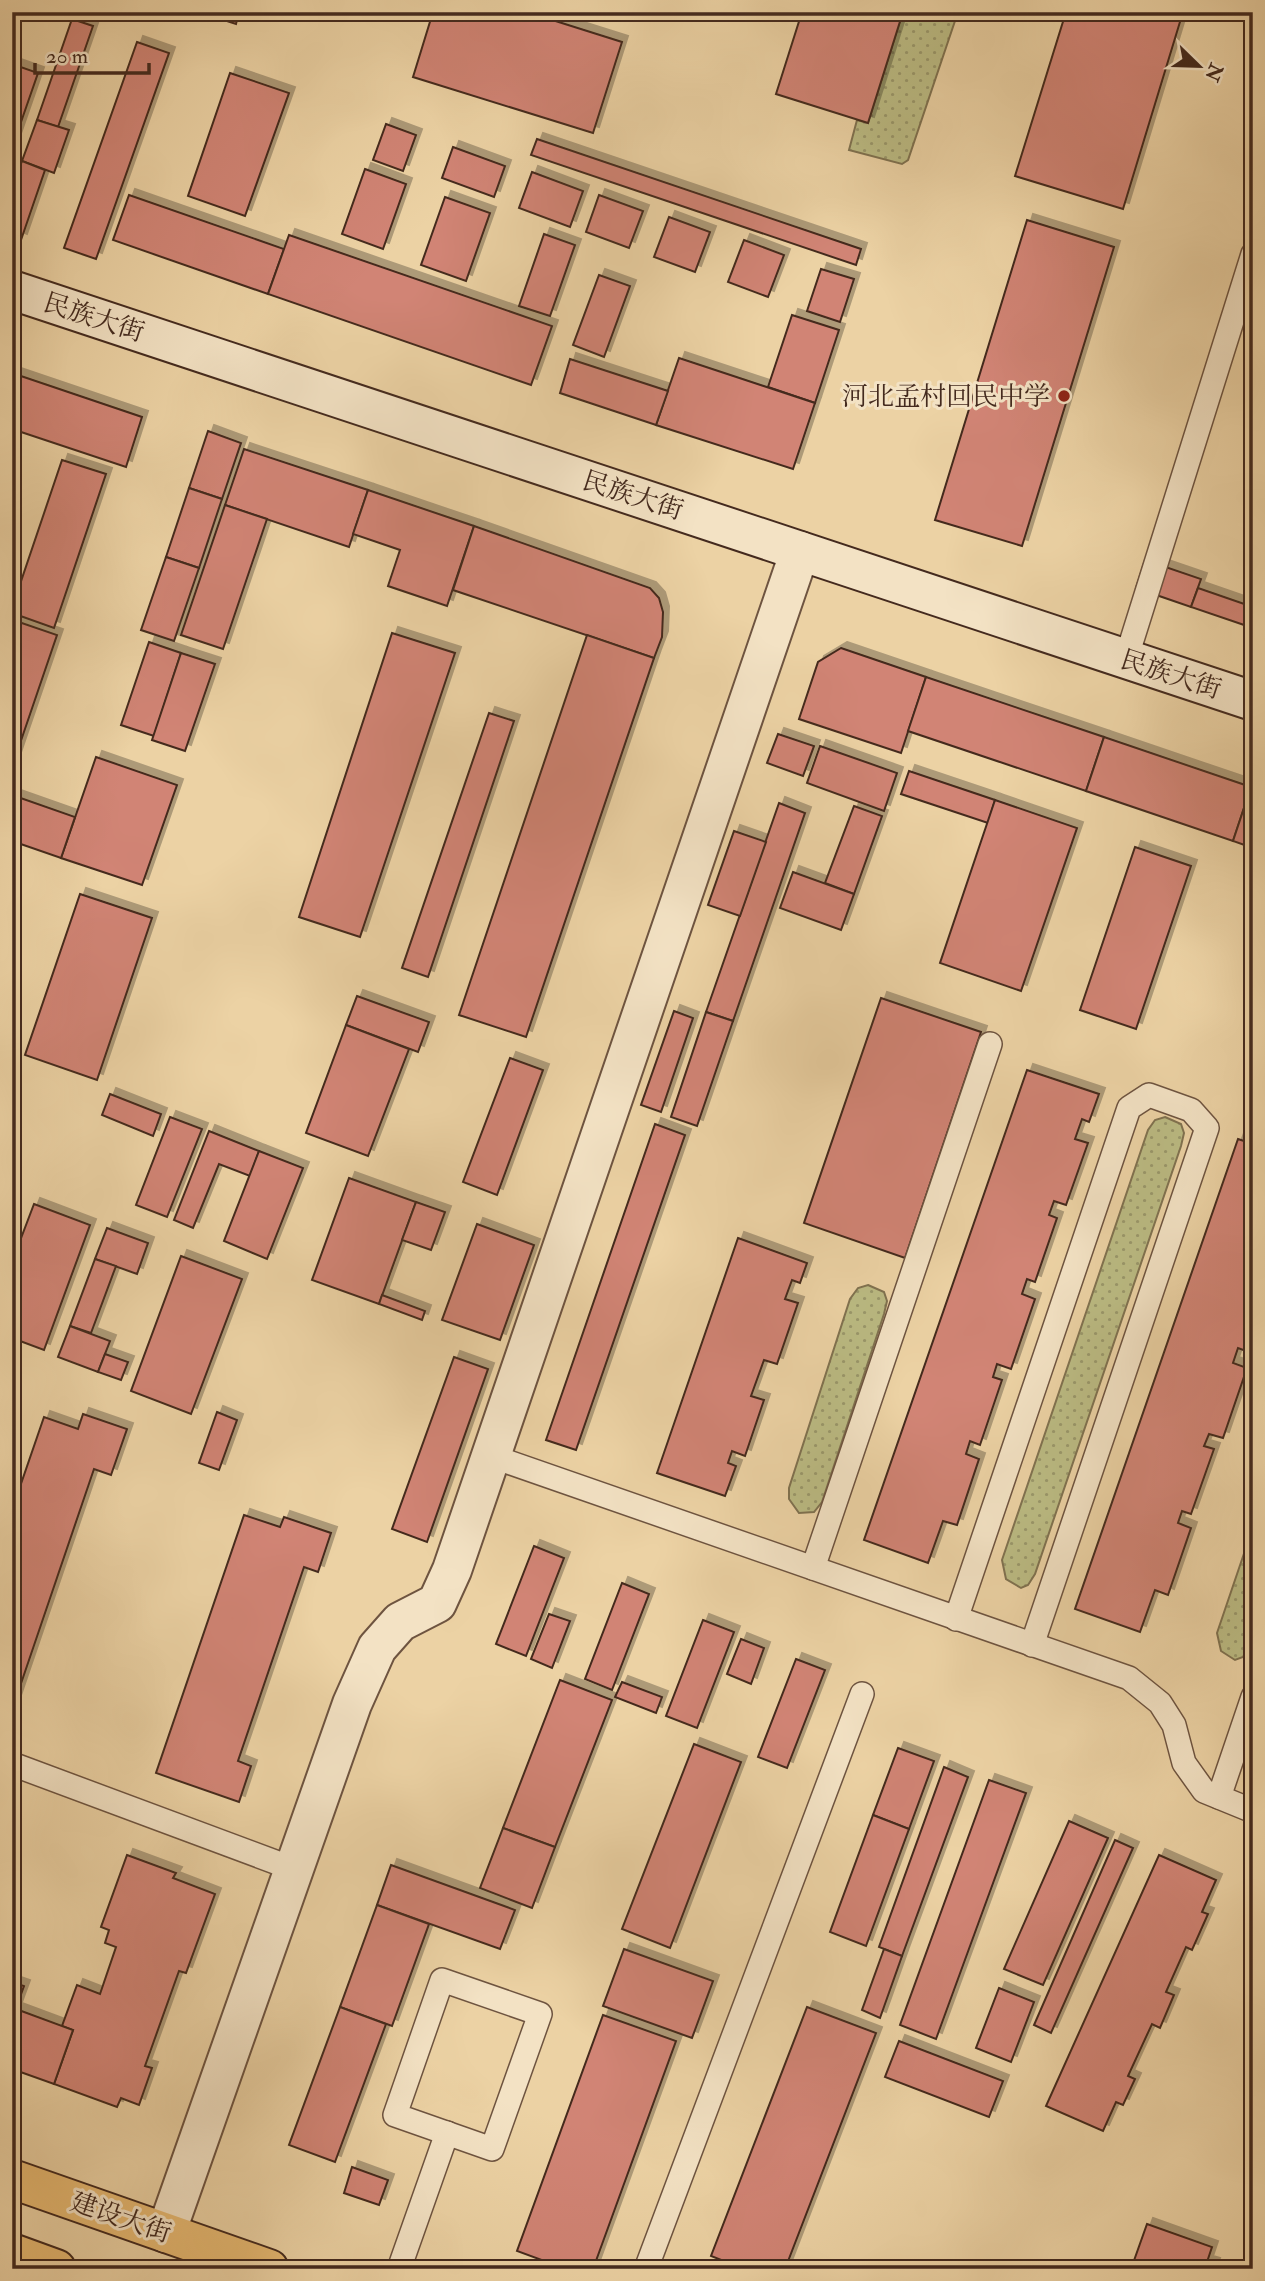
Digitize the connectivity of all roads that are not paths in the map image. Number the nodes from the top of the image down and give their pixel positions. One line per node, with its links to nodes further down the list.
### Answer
1 (1253, 254): 4 (lane)
2 (12, 290): 3 (street, 民族大街)
3 (800, 551): 4 (street, 民族大街); 7 (street)
4 (1126, 659): 5 (street, 民族大街)
5 (1253, 701)
6 (990, 1044): 8 (lane)
7 (491, 1456): 8 (lane); 16 (street)
8 (813, 1568): 9 (lane)
9 (956, 1619): 10 (lane); 10 (lane)
10 (1032, 1645): 14 (lane)
11 (862, 1694): 24 (lane)
12 (1253, 1697): 14 (lane)
13 (12, 1764): 16 (lane)
14 (1219, 1797): 15 (lane)
15 (1253, 1811)
16 (294, 1869): 19 (street)
17 (447, 2133): 17 (lane); 23 (lane)
18 (12, 2179): 19 (main road, 建设大街)
19 (166, 2233): 22 (main road, 建设大街)
20 (12, 2253): 21 (main road)
21 (56, 2269)
22 (269, 2269)
23 (399, 2269)
24 (646, 2269)

